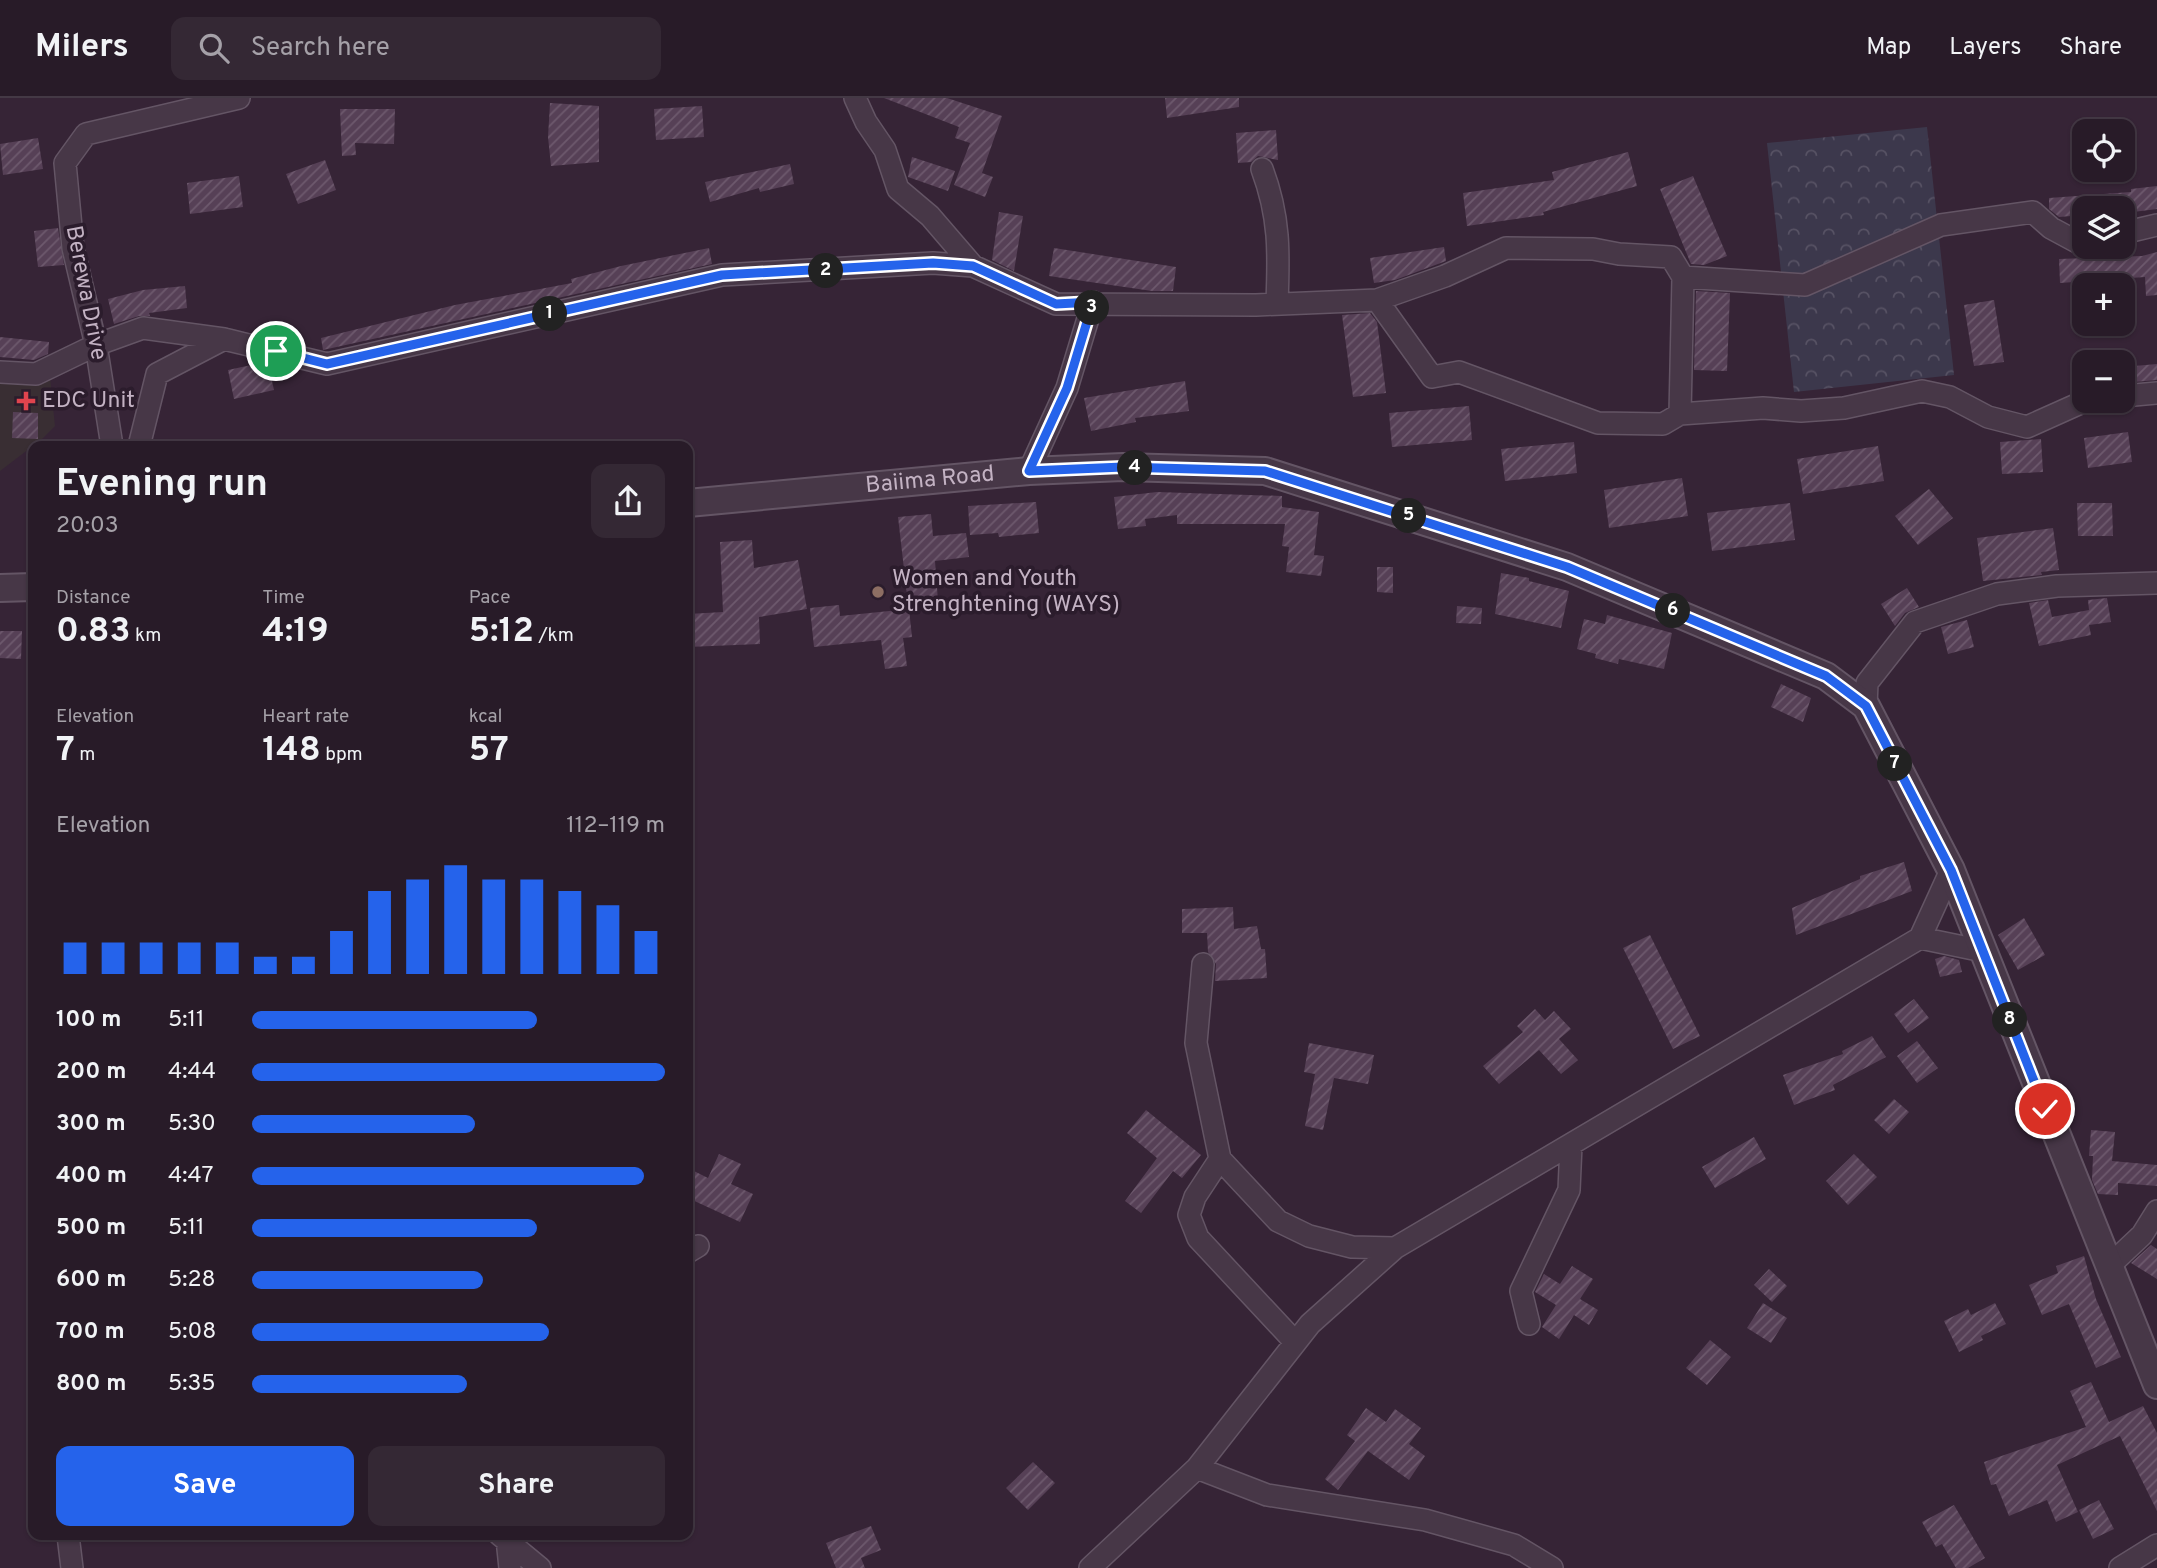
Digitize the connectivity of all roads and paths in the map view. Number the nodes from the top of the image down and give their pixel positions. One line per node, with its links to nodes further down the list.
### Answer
1 (239, 98): 13 (street, Berewa Drive)
2 (855, 98): 7 (street)
3 (1262, 169): 11 (street)
4 (2157, 225): 5 (street)
5 (2135, 230)
6 (2072, 239): 8 (street)
7 (973, 266): 10 (street); 12 (street)
8 (1683, 277): 9 (street); 18 (street)
9 (1377, 300): 11 (street); 18 (street)
10 (1093, 302): 11 (street); 21 (street)
11 (1277, 303)
12 (224, 339): 13 (street); 20 (street)
13 (96, 345): 14 (street); 19 (street, Berewa Drive)
14 (0, 372)
15 (2157, 393): 16 (street)
16 (2135, 395)
17 (2072, 407): 18 (street)
18 (1679, 414)
19 (111, 441)
20 (140, 441)
21 (1029, 471): 22 (street, Baiima Road); 26 (street, Baiima Road)
22 (693, 503)
23 (2157, 583): 26 (street)
24 (28, 587): 25 (street)
25 (0, 588)
26 (1866, 706): 27 (street, Baiima Road)
27 (1951, 870): 28 (street); 29 (street, Baiima Road)
28 (1920, 938): 29 (street); 31 (street)
29 (1983, 951): 35 (street, Baiima Road)
30 (1203, 964): 32 (street)
31 (1571, 1145): 34 (street); 36 (street)
32 (1220, 1159): 34 (street); 37 (street)
33 (2157, 1211): 35 (street)
34 (1395, 1248): 37 (street)
35 (2108, 1267): 38 (street, Baiima Road)
36 (1529, 1324)
37 (1295, 1342): 39 (street)
38 (2157, 1385)
39 (1197, 1468): 47 (street); 48 (street)
40 (69, 1540): 44 (street)
41 (506, 1540): 45 (street)
42 (509, 1540): 46 (street)
43 (2157, 1545): 49 (street)
44 (72, 1568)
45 (510, 1568)
46 (540, 1568)
47 (1090, 1568)
48 (1552, 1568)
49 (2120, 1568)

